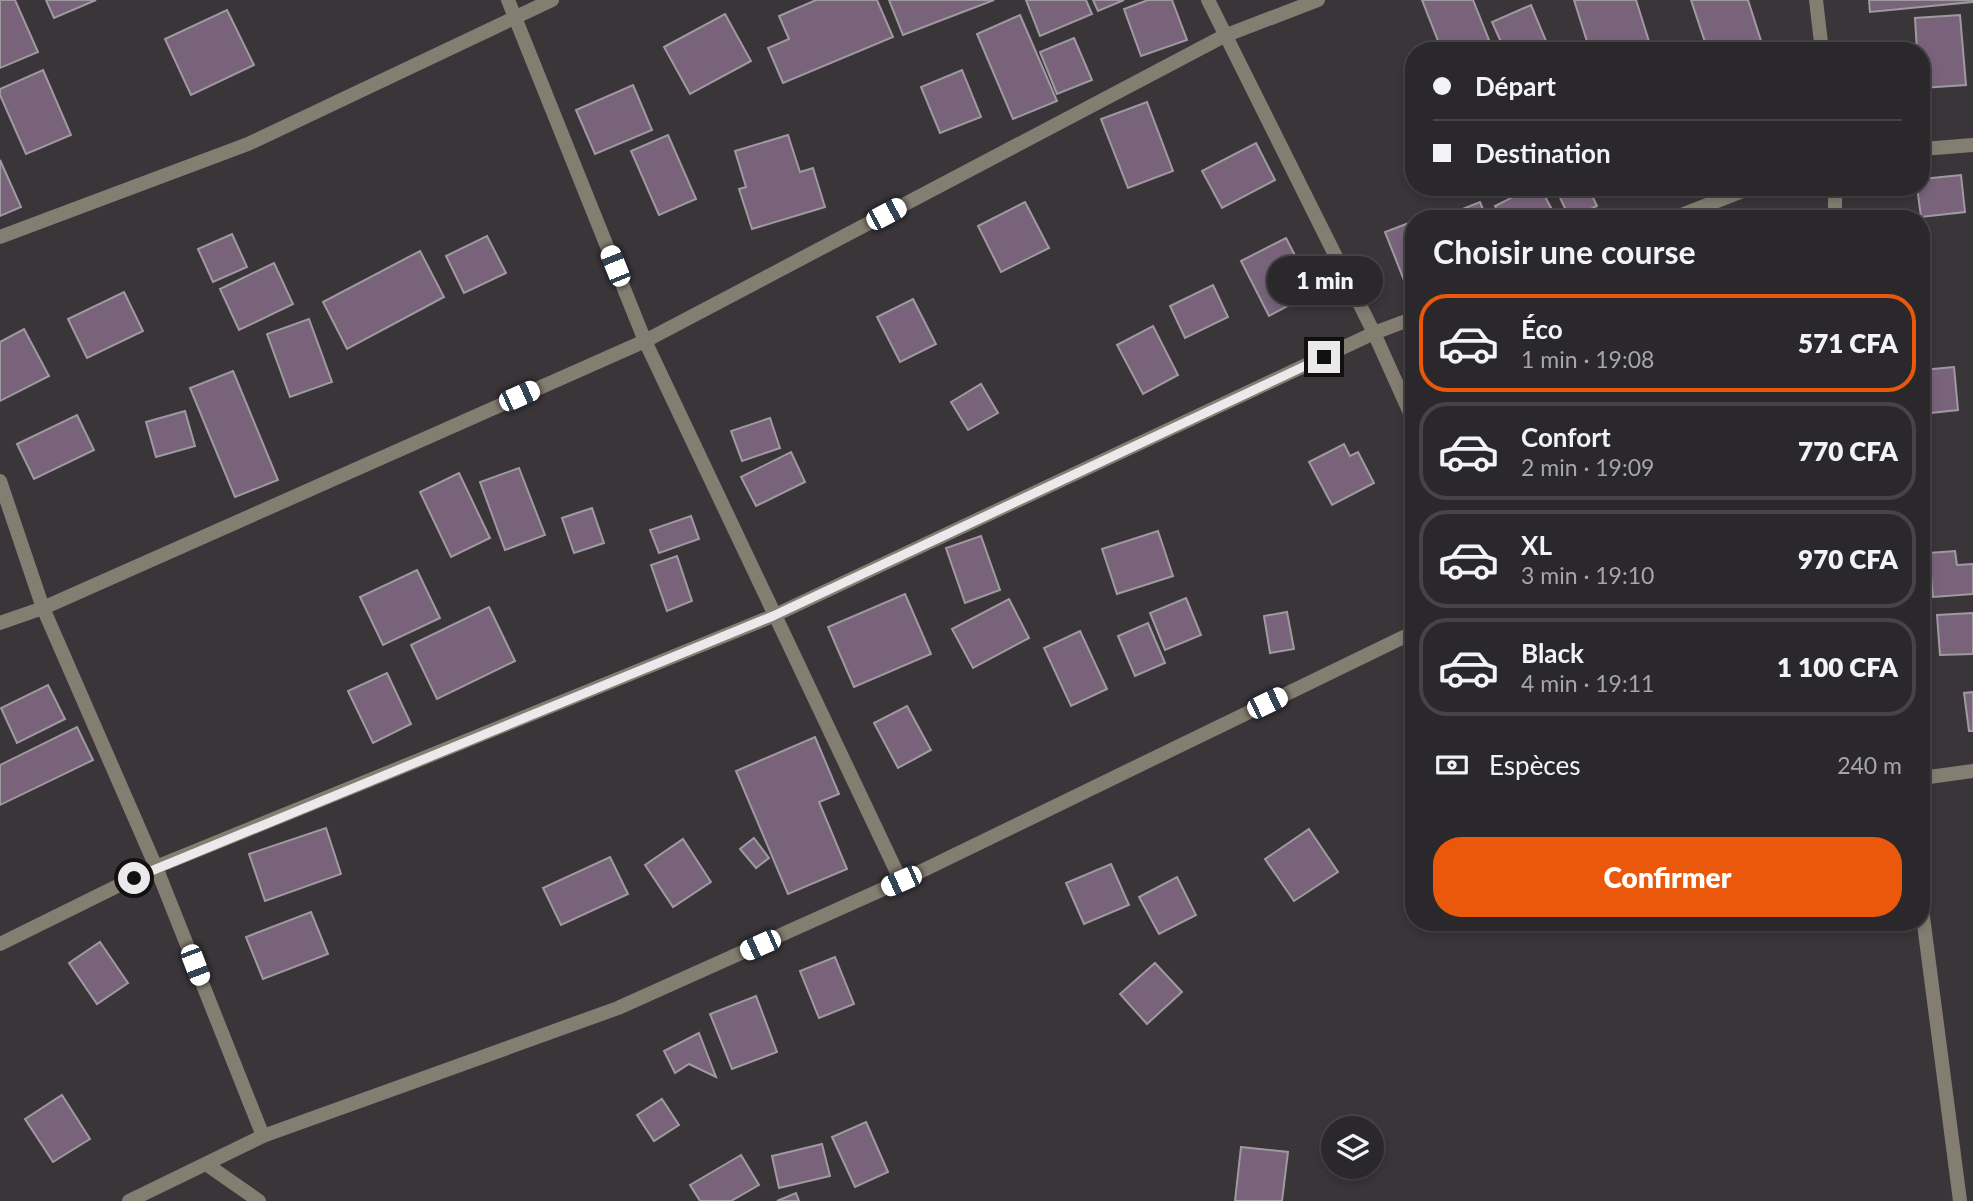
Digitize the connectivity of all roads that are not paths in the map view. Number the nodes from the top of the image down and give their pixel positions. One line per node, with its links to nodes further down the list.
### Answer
1 (508, 0): 6 (street)
2 (552, 0): 6 (street)
3 (1208, 0): 7 (street)
4 (1318, 0): 7 (street)
5 (1816, 0): 8 (street)
6 (515, 16): 13 (street); 16 (street)
7 (1224, 36): 15 (street); 16 (street)
8 (1821, 42)
9 (1973, 145): 10 (street)
10 (1930, 148)
11 (1730, 196): 12 (street)
12 (1694, 210)
13 (0, 237)
14 (1405, 322): 15 (street)
15 (1374, 334): 17 (street); 20 (street)
16 (645, 341): 19 (street); 20 (street)
17 (1405, 402)
18 (0, 481): 19 (street)
19 (43, 608): 21 (street); 25 (street)
20 (773, 616): 25 (street); 26 (street)
21 (0, 623)
22 (1405, 636): 26 (street)
23 (1973, 771): 24 (street)
24 (1930, 777)
25 (156, 867): 28 (street); 29 (street)
26 (901, 881): 29 (street)
27 (1925, 931): 33 (street)
28 (0, 944)
29 (263, 1136): 30 (street)
30 (206, 1164): 31 (street); 32 (street)
31 (129, 1201)
32 (260, 1201)
33 (1960, 1201)

